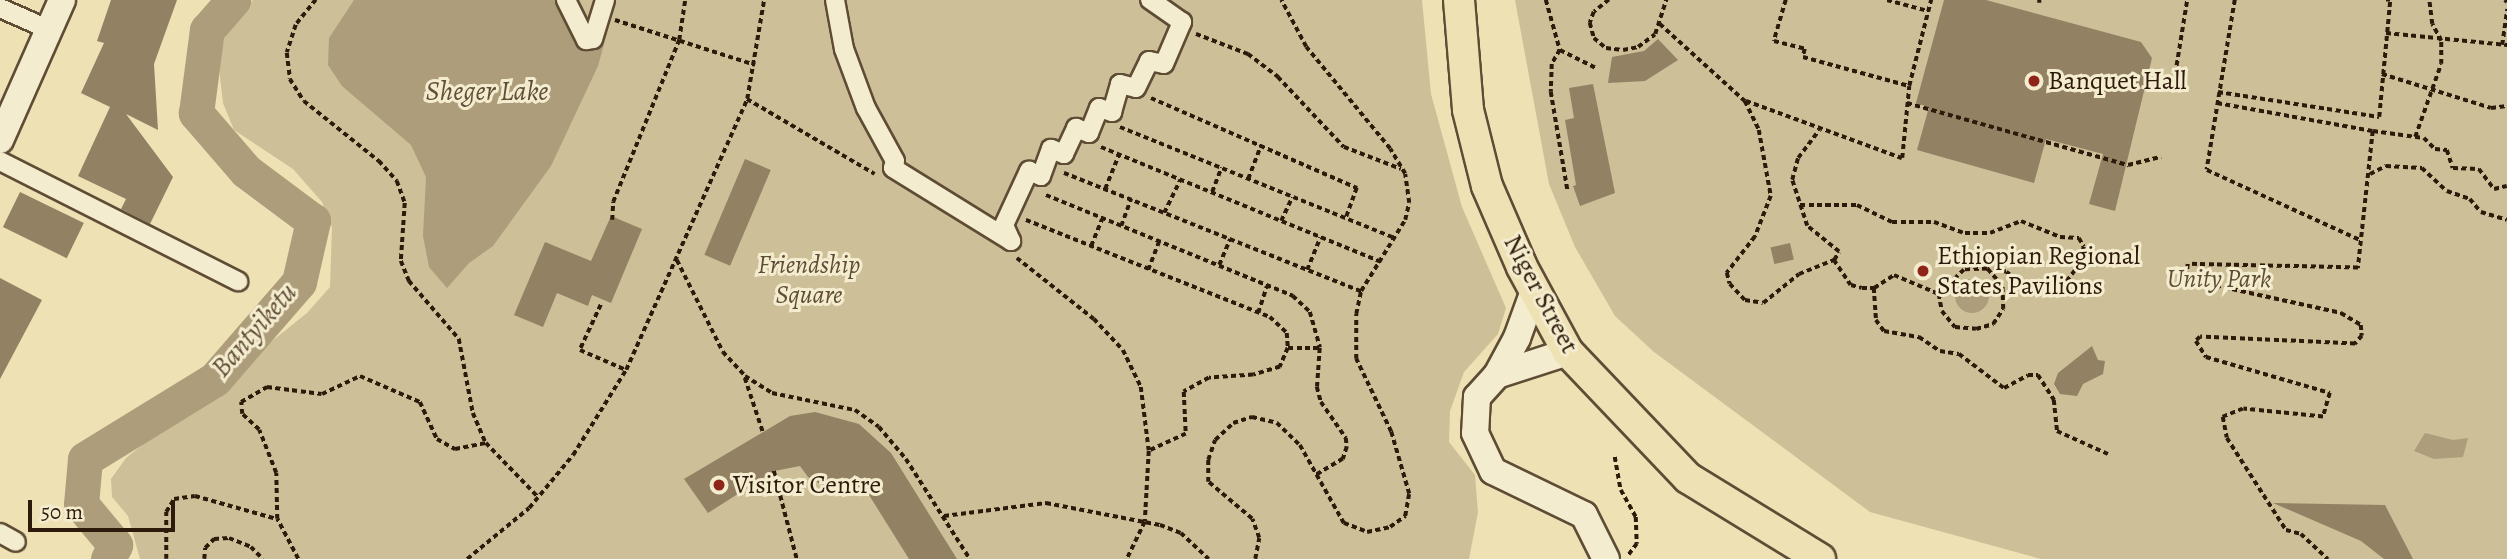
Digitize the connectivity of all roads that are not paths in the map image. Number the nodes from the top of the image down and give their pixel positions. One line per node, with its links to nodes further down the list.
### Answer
1 (62, 0): 8 (main road)
2 (566, 0): 3 (street)
3 (605, 0)
4 (835, 0): 5 (street)
5 (1150, 0)
6 (1459, 0): 12 (main road, Niger Street)
7 (0, 8): 8 (street)
8 (50, 30): 9 (main road)
9 (0, 140)
10 (0, 161): 11 (street)
11 (238, 281)
12 (1534, 291): 13 (main road, Niger Street); 14 (main road)
13 (1568, 352): 14 (main road); 16 (main road, Niger Street)
14 (1497, 375): 15 (main road)
15 (1606, 559)
16 (1820, 559)

